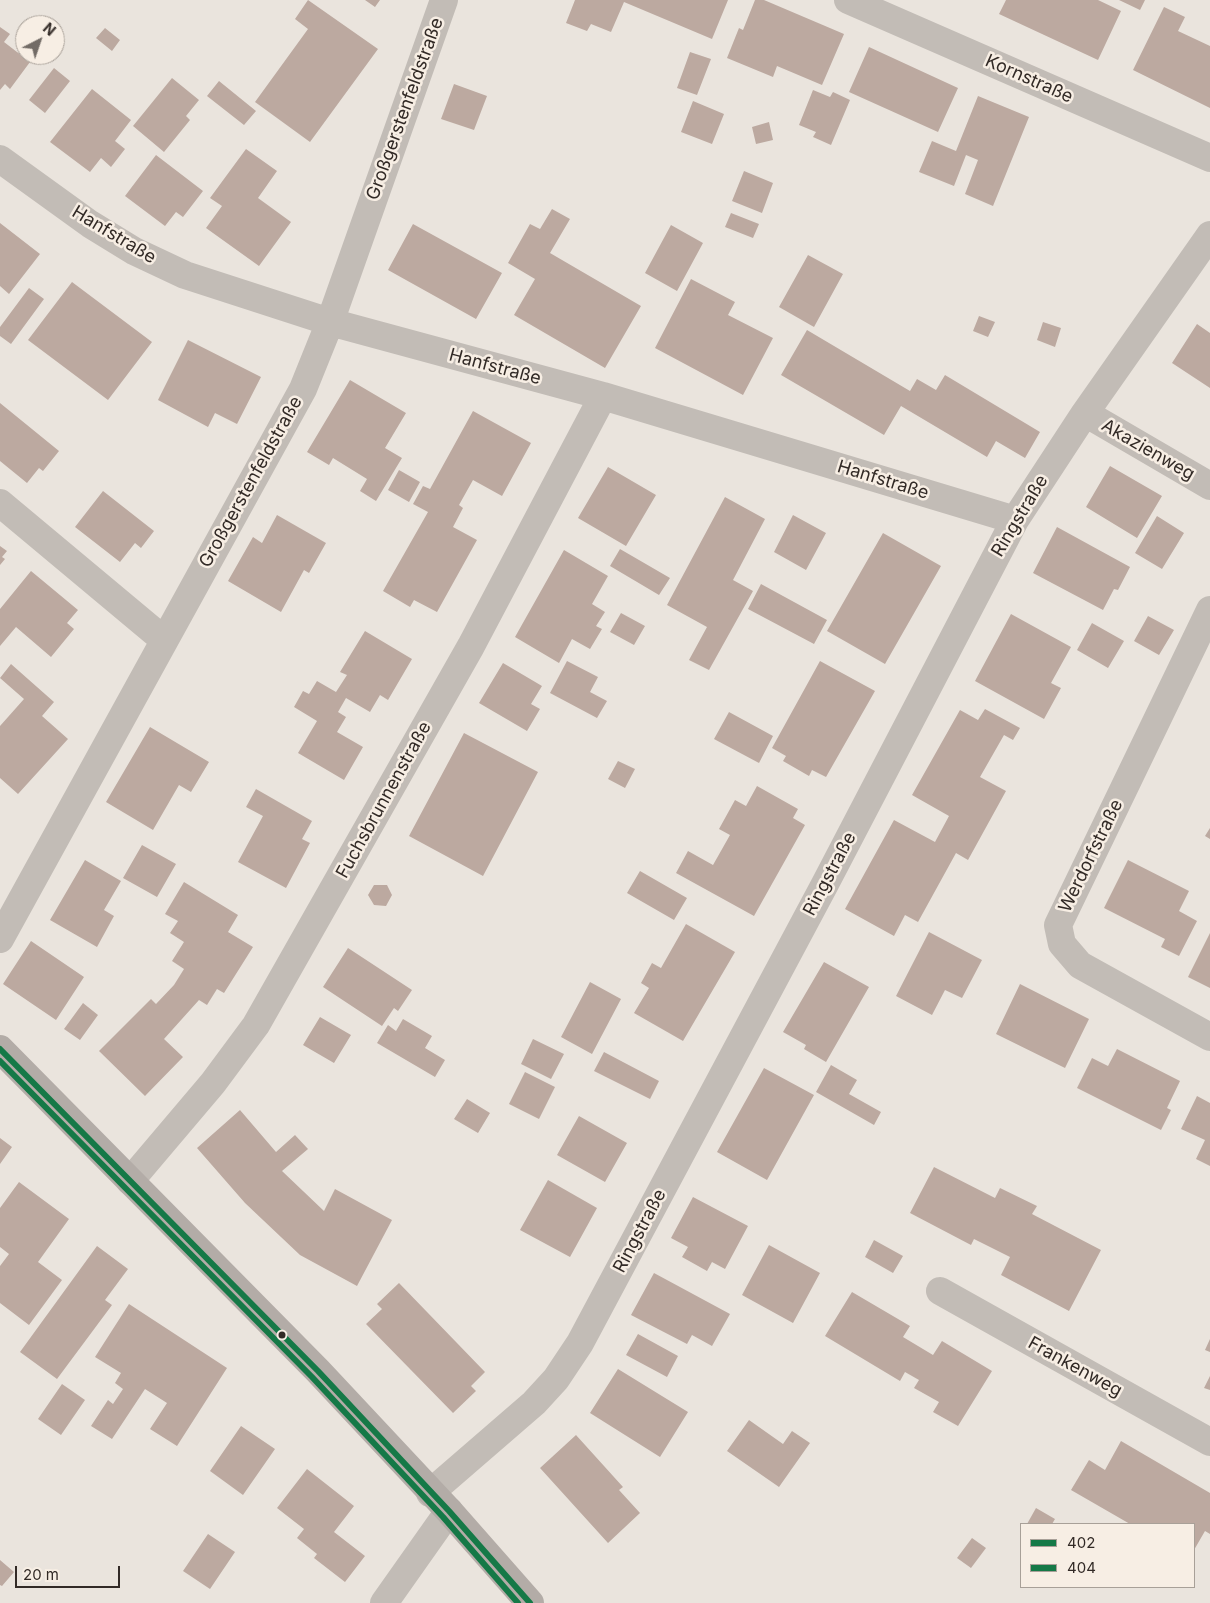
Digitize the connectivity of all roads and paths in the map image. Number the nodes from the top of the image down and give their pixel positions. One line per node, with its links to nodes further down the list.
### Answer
1 (444, 0): 6 (street, Großgerstenfeldstraße)
2 (848, 0): 3 (street, Kornstraße)
3 (1210, 158)
4 (0, 159): 6 (street, Hanfstraße)
5 (1210, 235): 8 (street, Ringstraße)
6 (330, 322): 7 (street, Hanfstraße); 13 (street, Großgerstenfeldstraße)
7 (603, 396): 11 (street, Hanfstraße); 17 (street, Fuchsbrunnenstraße)
8 (1085, 413): 9 (street, Akazienweg); 11 (street, Ringstraße)
9 (1210, 486)
10 (0, 503): 13 (street)
11 (1015, 520): 20 (street, Ringstraße)
12 (1210, 610): 15 (street, Werdorfstraße)
13 (164, 640): 14 (street, Großgerstenfeldstraße)
14 (0, 939)
15 (1210, 1037)
16 (0, 1049): 17 (main road)
17 (130, 1181): 20 (main road)
18 (940, 1291): 19 (street, Frankenweg)
19 (1210, 1442)
20 (439, 1502): 21 (street, Ringstraße); 22 (main road)
21 (384, 1603)
22 (530, 1603)

